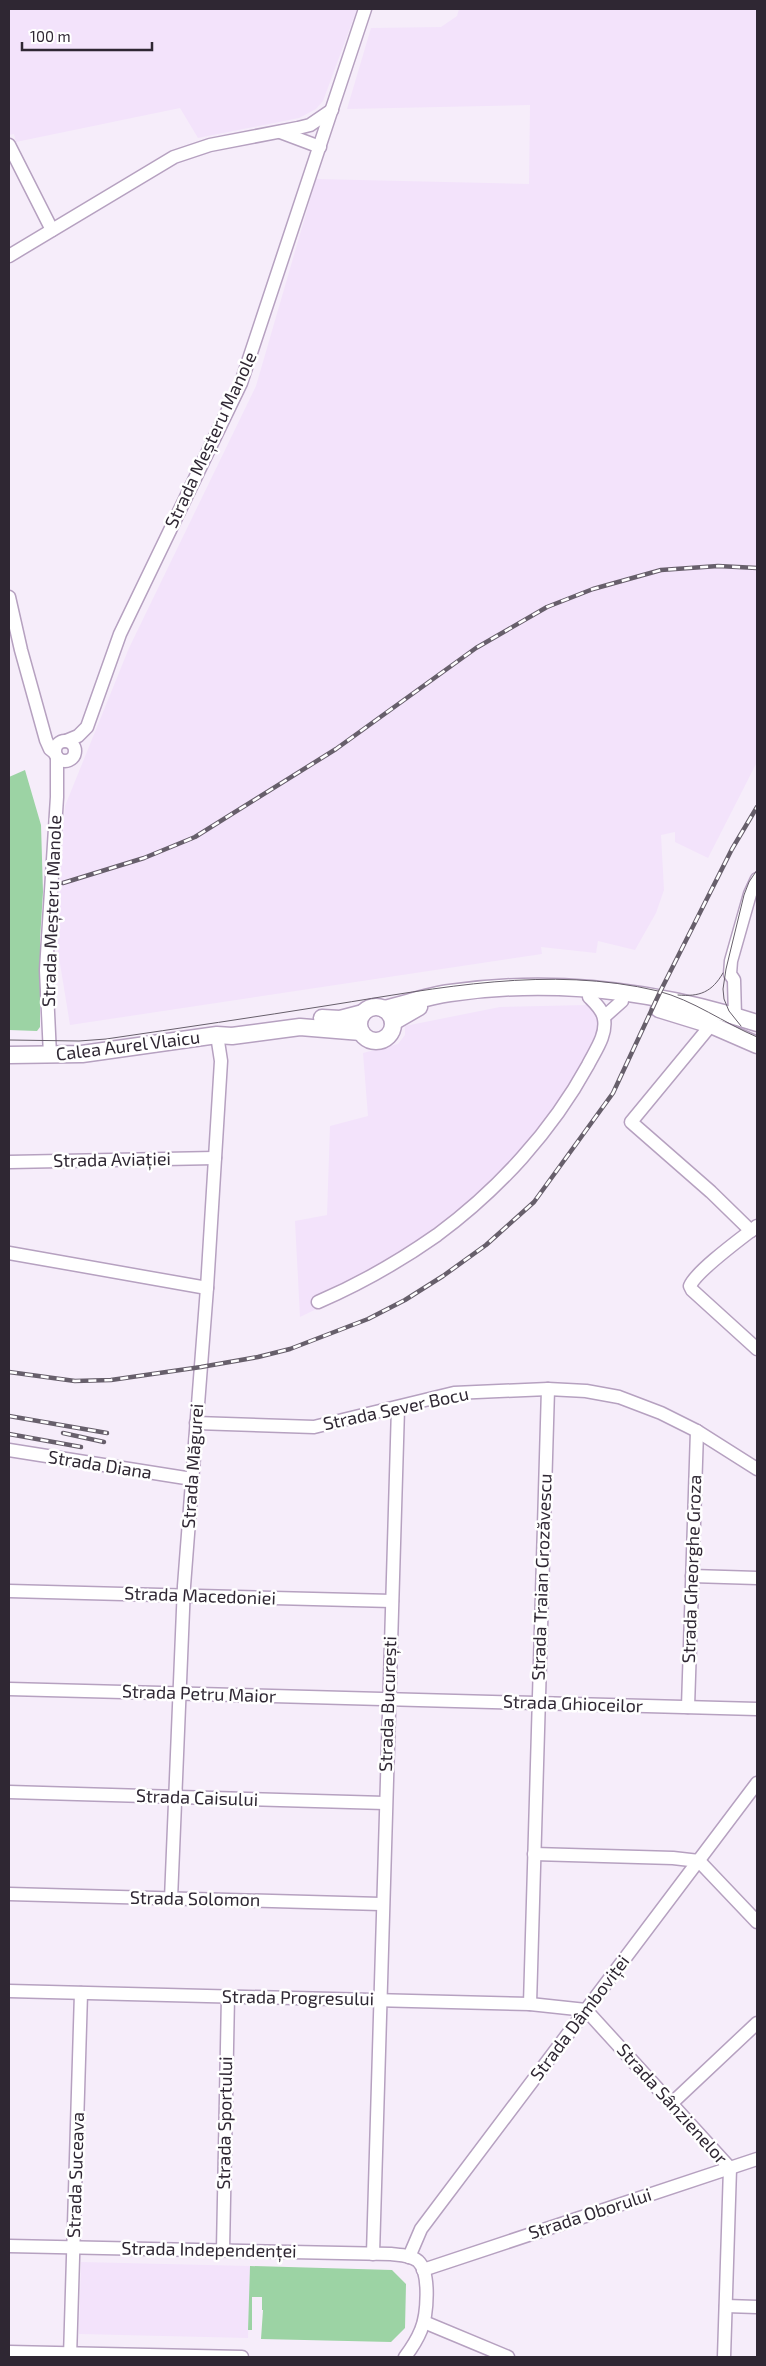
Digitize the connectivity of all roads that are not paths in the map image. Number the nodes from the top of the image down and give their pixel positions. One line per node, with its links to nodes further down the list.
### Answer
1 (365, 9): 2 (street, Strada Meșteru Manole)
2 (332, 110): 3 (street); 5 (street, Strada Meșteru Manole)
3 (280, 132): 5 (street); 6 (street)
4 (9, 145): 6 (street)
5 (320, 147): 10 (street, Strada Meșteru Manole)
6 (52, 230): 7 (street)
7 (9, 256)
8 (9, 596): 9 (street)
9 (13, 631): 11 (street)
10 (87, 727): 12 (street); 14 (street, Strada Meșteru Manole)
11 (44, 730): 12 (street); 13 (street)
12 (64, 741): 13 (street); 14 (street)
13 (56, 755): 14 (street); 15 (street)
14 (74, 755): 15 (street, Strada Meșteru Manole)
15 (57, 797): 29 (street, Strada Meșteru Manole)
16 (757, 879): 21 (street)
17 (589, 997): 18 (main road, Calea Aurel Vlaicu); 20 (main road, Calea Aurel Vlaicu); 22 (street)
18 (622, 1001): 22 (street); 24 (main road, Calea Aurel Vlaicu)
19 (364, 1013): 20 (main road, Calea Aurel Vlaicu); 25 (main road); 26 (main road, Calea Aurel Vlaicu)
20 (388, 1015): 21 (main road, Calea Aurel Vlaicu); 25 (main road, Calea Aurel Vlaicu)
21 (735, 1017): 23 (main road, Calea Aurel Vlaicu)
22 (604, 1018): 35 (street)
23 (757, 1023)
24 (711, 1025): 27 (main road, Calea Aurel Vlaicu); 32 (street)
25 (361, 1032): 26 (main road, Calea Aurel Vlaicu)
26 (217, 1035): 29 (main road, Calea Aurel Vlaicu); 30 (street, Strada Măgurei)
27 (757, 1045)
28 (9, 1055): 29 (main road, Calea Aurel Vlaicu)
29 (50, 1055)
30 (215, 1158): 31 (street, Strada Aviației); 34 (street, Strada Măgurei)
31 (9, 1162)
32 (754, 1229): 36 (street)
33 (9, 1253): 34 (street)
34 (207, 1288): 39 (street, Strada Măgurei)
35 (318, 1302)
36 (757, 1348)
37 (548, 1389): 38 (street, Strada Sever Bocu); 40 (street, Strada Sever Bocu); 52 (street, Strada Traian Grozăvescu)
38 (398, 1408): 39 (street, Strada Sever Bocu); 48 (street, Strada București)
39 (196, 1423): 43 (street, Strada Măgurei)
40 (697, 1431): 42 (street, Strada Sever Bocu); 44 (street, Strada Gheorghe Groza)
41 (9, 1450): 43 (street, Strada Diana)
42 (757, 1469)
43 (192, 1479): 47 (street, Strada Măgurei)
44 (692, 1576): 45 (street); 53 (street, Strada Gheorghe Groza)
45 (757, 1578)
46 (9, 1591): 47 (street, Strada Macedoniei)
47 (183, 1595): 48 (street, Strada Macedoniei); 50 (street, Strada Măgurei)
48 (392, 1601): 51 (street, Strada București)
49 (9, 1689): 50 (street, Strada Petru Maior)
50 (180, 1694): 51 (street, Strada Petru Maior); 57 (street, Strada Măgurei)
51 (388, 1699): 52 (street, Strada Ghioceilor); 58 (street, Strada București)
52 (539, 1703): 53 (street, Strada Ghioceilor); 59 (street, Strada Traian Grozăvescu)
53 (688, 1708): 54 (street, Strada Ghioceilor)
54 (757, 1709)
55 (757, 1783): 60 (street, Strada Dâmboviței)
56 (9, 1792): 57 (street, Strada Caisului)
57 (175, 1797): 58 (street, Strada Caisului); 62 (street, Strada Măgurei)
58 (385, 1803): 63 (street, Strada București)
59 (534, 1854): 60 (street); 69 (street, Strada Traian Grozăvescu)
60 (699, 1861): 64 (street); 70 (street, Strada Dâmboviței)
61 (9, 1894): 62 (street, Strada Solomon)
62 (171, 1899): 63 (street, Strada Solomon)
63 (381, 1904): 68 (street, Strada București)
64 (757, 1922)
65 (9, 1991): 66 (street, Strada Progresului)
66 (81, 1993): 67 (street, Strada Progresului); 76 (street, Strada Suceava)
67 (228, 1996): 68 (street, Strada Progresului); 77 (street, Strada Sportului)
68 (379, 2000): 69 (street, Strada Progresului); 78 (street, Strada București)
69 (530, 2004): 70 (street, Strada Progresului)
70 (586, 2010): 72 (street, Strada Sânzienelor); 79 (street, Strada Dâmboviței)
71 (757, 2023): 72 (street)
72 (672, 2103): 74 (street, Strada Sânzienelor)
73 (757, 2159): 74 (street, Strada Oborului)
74 (730, 2168): 80 (street, Strada Oborului); 81 (street, Strada Sânzienelor)
75 (9, 2246): 76 (street, Strada Independenței)
76 (74, 2248): 77 (street, Strada Independenței); 85 (street, Strada Suceava)
77 (223, 2250): 78 (street, Strada Independenței)
78 (372, 2254): 79 (street, Strada Independenței)
79 (409, 2257): 80 (street)
80 (423, 2270): 83 (street)
81 (726, 2306): 82 (street); 90 (street, Strada Sânzienelor)
82 (757, 2307)
83 (424, 2322): 88 (street); 89 (street)
84 (9, 2352): 85 (street)
85 (70, 2355): 86 (street)
86 (218, 2357): 87 (street)
87 (242, 2357)
88 (405, 2357)
89 (508, 2357)
90 (724, 2357)

